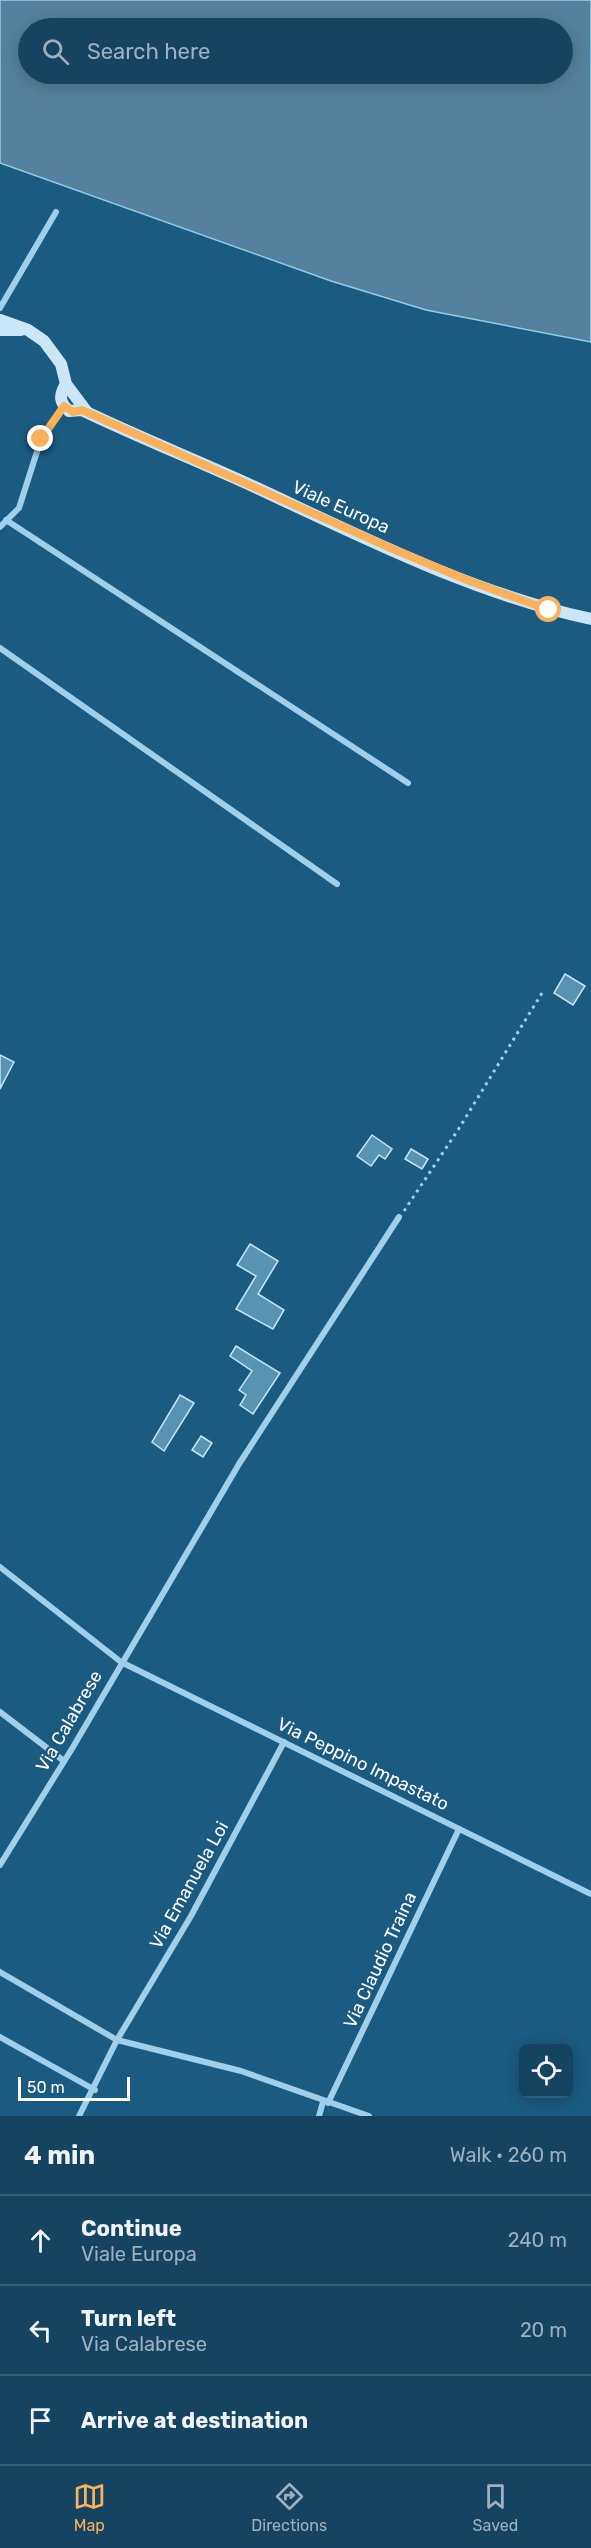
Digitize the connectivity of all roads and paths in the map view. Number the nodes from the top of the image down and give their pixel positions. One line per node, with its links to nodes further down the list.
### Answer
1 (56, 212): 2 (street)
2 (0, 308)
3 (0, 320): 5 (street)
4 (0, 330): 5 (street)
5 (28, 330): 6 (street)
6 (66, 384): 7 (street); 8 (street)
7 (64, 406): 8 (street, Viale Europa); 9 (street)
8 (85, 411): 11 (street, Viale Europa)
9 (6, 520): 10 (street); 13 (street)
10 (0, 527)
11 (591, 619)
12 (0, 648): 14 (street)
13 (408, 783)
14 (337, 884)
15 (542, 993): 16 (path)
16 (399, 1217): 18 (street)
17 (0, 1567): 18 (street, Via Calabrese)
18 (121, 1662): 20 (street, Via Peppino Impastato); 21 (street, Via Calabrese)
19 (0, 1712): 21 (street)
20 (284, 1742): 22 (street, Via Peppino Impastato); 28 (street, Via Emanuela Loi)
21 (64, 1761): 23 (street, Via Calabrese)
22 (459, 1828): 25 (street, Via Peppino Impastato); 30 (street, Via Claudio Traina)
23 (2, 1857): 24 (street, Via Calabrese)
24 (0, 1865)
25 (591, 1893)
26 (0, 1972): 28 (street)
27 (0, 2037): 29 (street)
28 (117, 2040): 29 (street); 30 (street)
29 (95, 2090): 31 (street)
30 (326, 2102): 32 (street, Via Claudio Traina); 33 (street)
31 (79, 2116)
32 (318, 2116)
33 (369, 2116)

